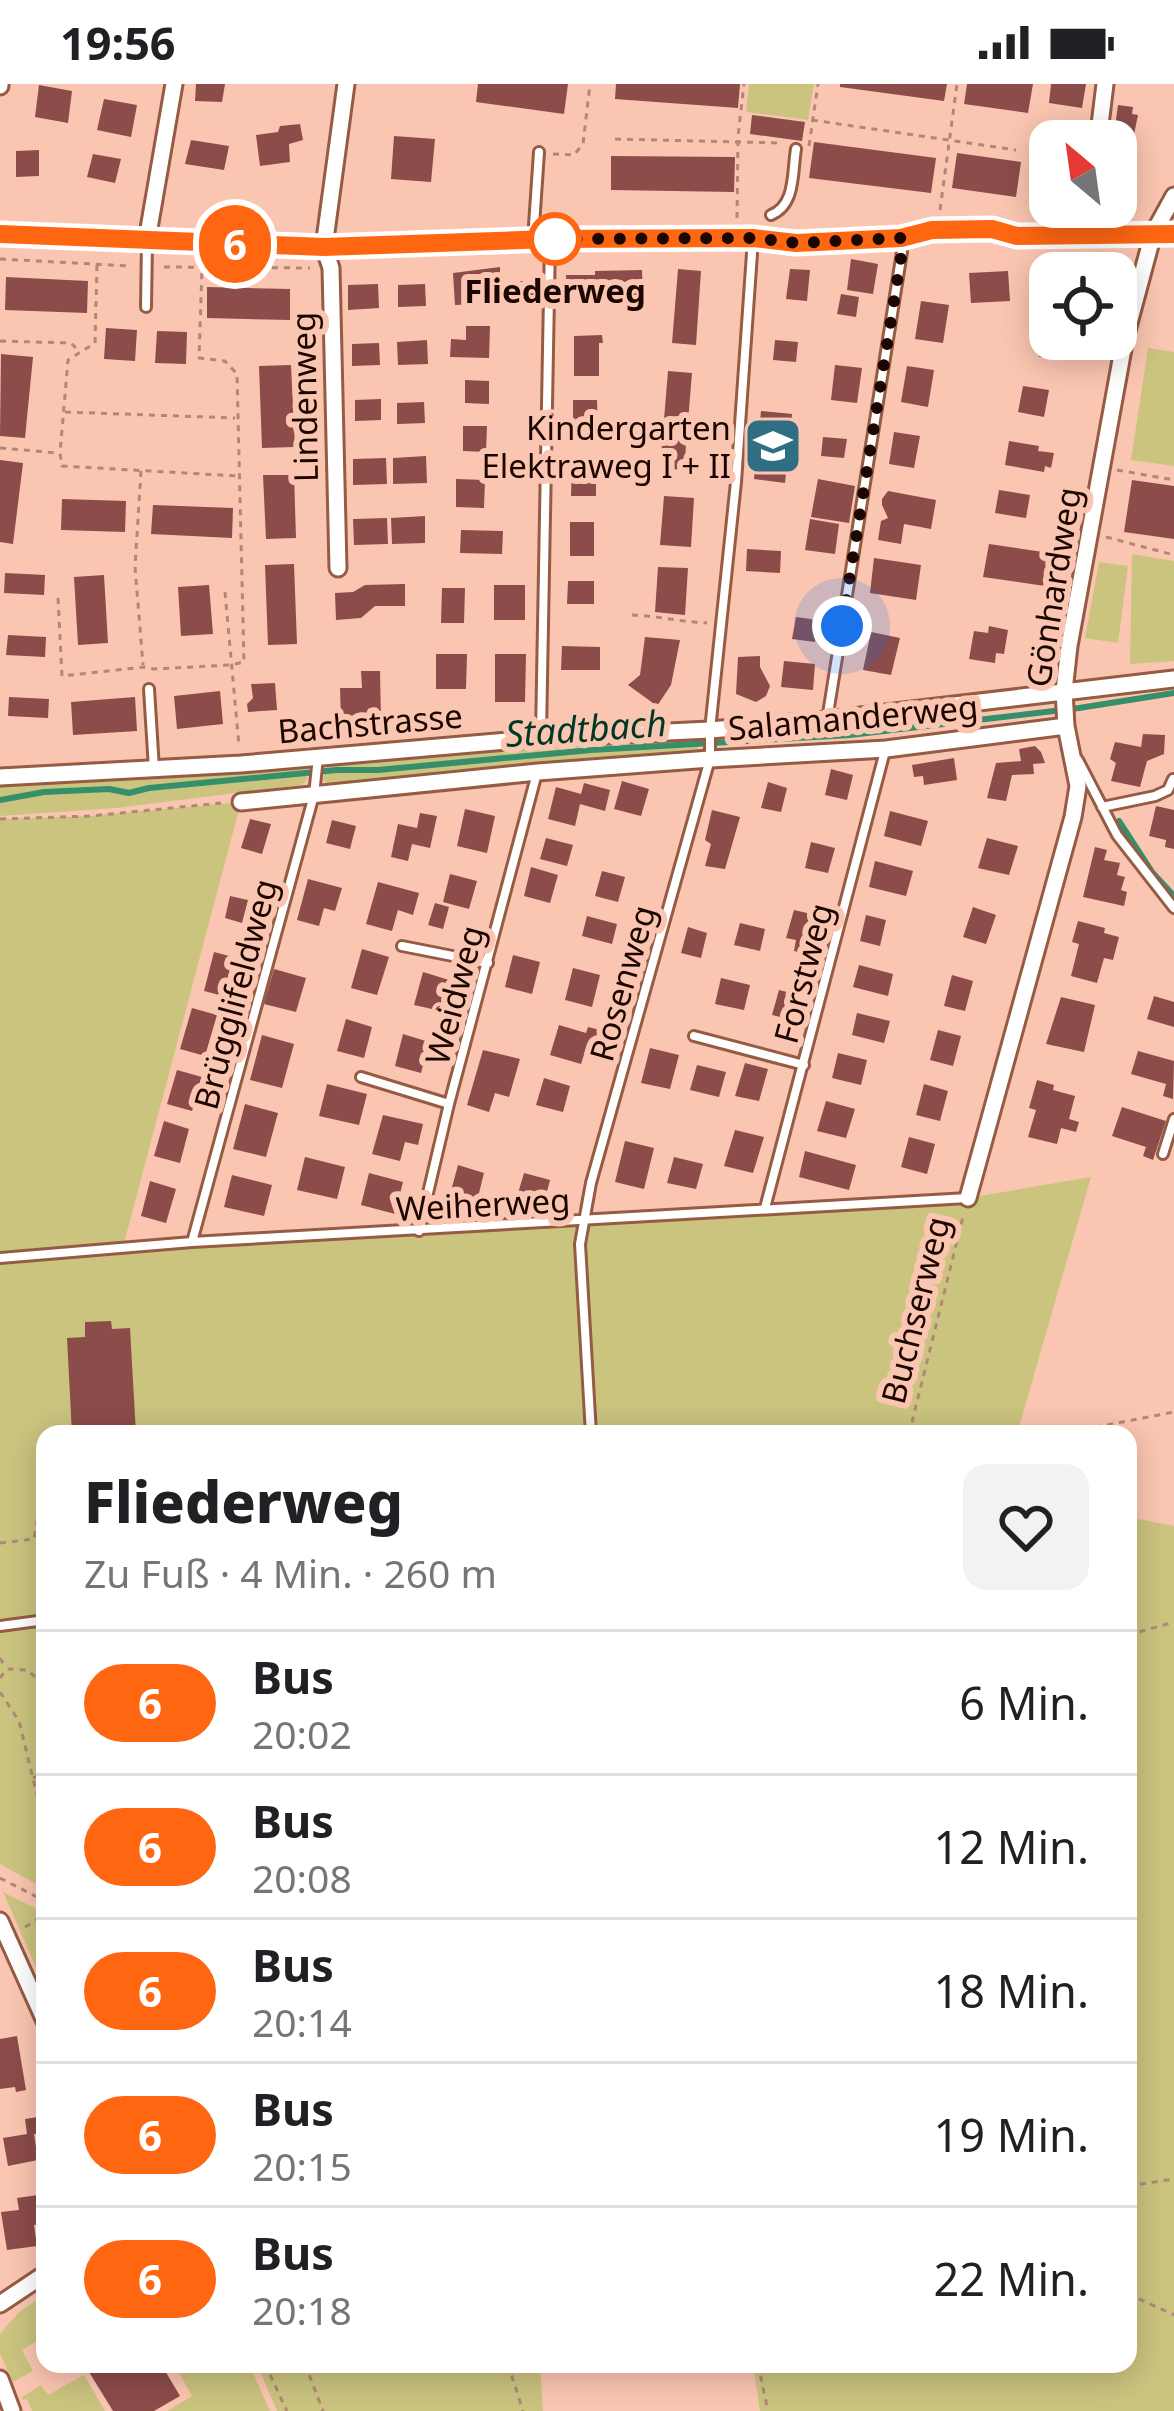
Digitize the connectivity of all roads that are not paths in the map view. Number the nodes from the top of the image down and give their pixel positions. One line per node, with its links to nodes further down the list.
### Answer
1 (174, 84): 17 (street)
2 (346, 84): 18 (street, Lindenweg)
3 (1106, 84): 4 (street)
4 (1101, 120)
5 (796, 147): 8 (lane)
6 (539, 152): 16 (lane)
7 (1174, 196): 11 (street, Gönhardweg)
8 (771, 215)
9 (1086, 228): 13 (street)
10 (0, 234): 17 (street)
11 (1153, 234): 12 (street); 13 (street); 23 (street, Gönhardweg)
12 (1174, 234)
13 (1085, 236): 15 (street)
14 (745, 238): 15 (street); 16 (street); 26 (lane, Rosenweg)
15 (901, 238): 24 (lane)
16 (541, 239): 18 (street); 27 (lane)
17 (147, 240): 18 (street); 19 (lane)
18 (324, 247): 20 (street, Lindenweg)
19 (146, 307)
20 (338, 568)
21 (1174, 679): 23 (street, Bachstrasse)
22 (149, 689): 32 (lane)
23 (1064, 691): 24 (street, Bachstrasse); 25 (street, Gönhardweg)
24 (827, 720): 26 (street, Bachstrasse)
25 (1066, 726): 28 (street, Gönhardweg); 29 (street, Salamanderweg)
26 (710, 730): 27 (street, Bachstrasse); 30 (lane, Rosenweg)
27 (541, 738): 31 (street, Bachstrasse)
28 (1072, 748): 38 (lane); 48 (street, Gönhardweg)
29 (886, 749): 30 (street, Salamanderweg); 43 (lane, Forstweg)
30 (710, 758): 33 (street, Salamanderweg); 50 (lane, Rosenweg)
31 (318, 760): 32 (street, Bachstrasse); 36 (lane, Brügglifeldweg)
32 (154, 770): 34 (street, Bachstrasse)
33 (538, 772): 36 (street, Salamanderweg); 41 (lane, Weidweg)
34 (0, 777)
35 (1174, 779): 38 (lane)
36 (315, 790): 37 (street, Salamanderweg); 52 (lane, Brügglifeldweg)
37 (241, 802)
38 (1102, 807): 39 (lane)
39 (1174, 908)
40 (402, 946): 41 (lane)
41 (488, 963): 45 (lane, Weidweg)
42 (694, 1036): 43 (lane)
43 (804, 1065): 49 (lane, Forstweg)
44 (361, 1077): 45 (lane)
45 (449, 1105): 51 (lane, Weidweg)
46 (1174, 1119): 47 (lane)
47 (1163, 1154)
48 (968, 1198): 49 (lane, Weiherweg)
49 (765, 1208): 50 (lane, Weiherweg)
50 (584, 1222): 51 (lane, Weiherweg); 54 (lane, Rosenweg)
51 (419, 1231): 52 (lane, Weiherweg)
52 (192, 1242): 53 (lane, Weiherweg)
53 (0, 1258)
54 (590, 1425)
55 (36, 1621): 56 (lane)
56 (0, 1626)
57 (4, 1929): 58 (street)
58 (36, 2001)
59 (36, 2280): 60 (street)
60 (0, 2304)
61 (0, 2379): 62 (street)
62 (12, 2411)

